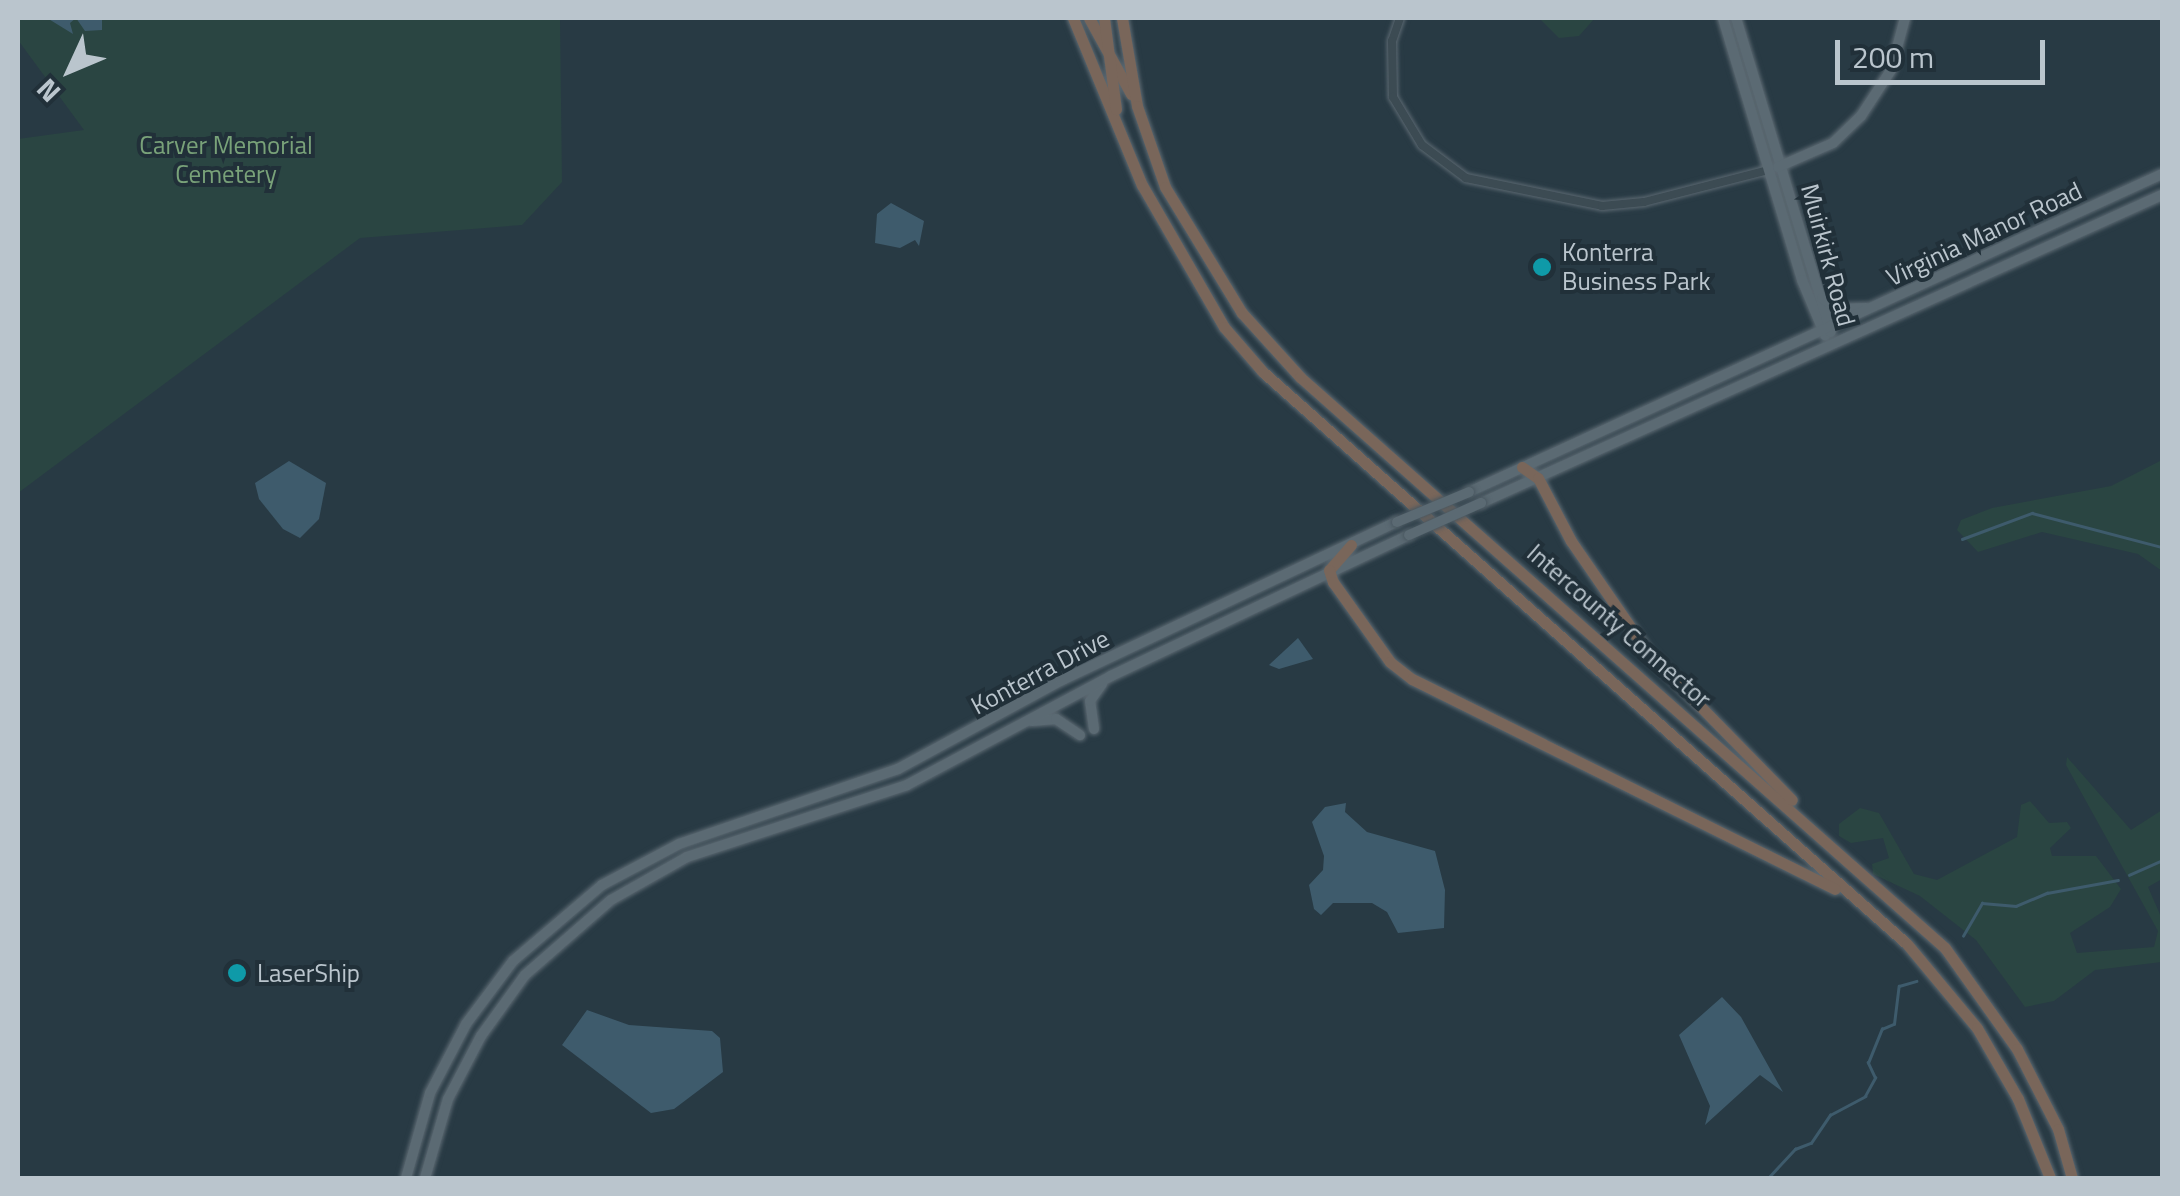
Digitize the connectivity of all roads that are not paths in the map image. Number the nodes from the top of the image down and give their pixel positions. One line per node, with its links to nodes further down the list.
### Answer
1 (1073, 18): 11 (highway)
2 (1089, 18): 9 (highway)
3 (1104, 18): 9 (highway)
4 (1122, 18): 10 (highway)
5 (1400, 18): 13 (street)
6 (1723, 18): 13 (main road, Muirkirk Road)
7 (1736, 18): 12 (main road, Muirkirk Road)
8 (1904, 18): 12 (main road)
9 (1106, 49): 10 (highway); 11 (highway)
10 (1138, 106): 28 (highway, Intercounty Connector)
11 (1119, 128): 29 (highway, Intercounty Connector)
12 (1783, 166): 13 (main road); 16 (main road, Muirkirk Road)
13 (1769, 170): 18 (main road, Muirkirk Road)
14 (2162, 174): 17 (main road, Virginia Manor Road)
15 (2162, 196): 19 (main road, Virginia Manor Road)
16 (1821, 298): 17 (main road); 18 (main road, Muirkirk Road)
17 (1872, 308): 18 (main road, Virginia Manor Road)
18 (1826, 329): 19 (main road, Muirkirk Road); 20 (main road, Konterra Drive)
19 (1832, 345): 21 (main road, Konterra Drive)
20 (1522, 467): 21 (highway); 22 (main road, Konterra Drive, bridge)
21 (1538, 478): 23 (main road, Konterra Drive, bridge); 28 (highway)
22 (1351, 544): 23 (highway); 30 (main road, Konterra Drive)
23 (1329, 570): 24 (main road, Konterra Drive); 29 (highway)
24 (1112, 676): 25 (main road, Konterra Drive); 26 (main road)
25 (1026, 722): 27 (main road); 31 (main road, Konterra Drive)
26 (1094, 728)
27 (1080, 736)
28 (1862, 870): 33 (highway, Intercounty Connector)
29 (1861, 904): 32 (highway, Intercounty Connector)
30 (406, 1178)
31 (426, 1178)
32 (2050, 1178)
33 (2072, 1178)

